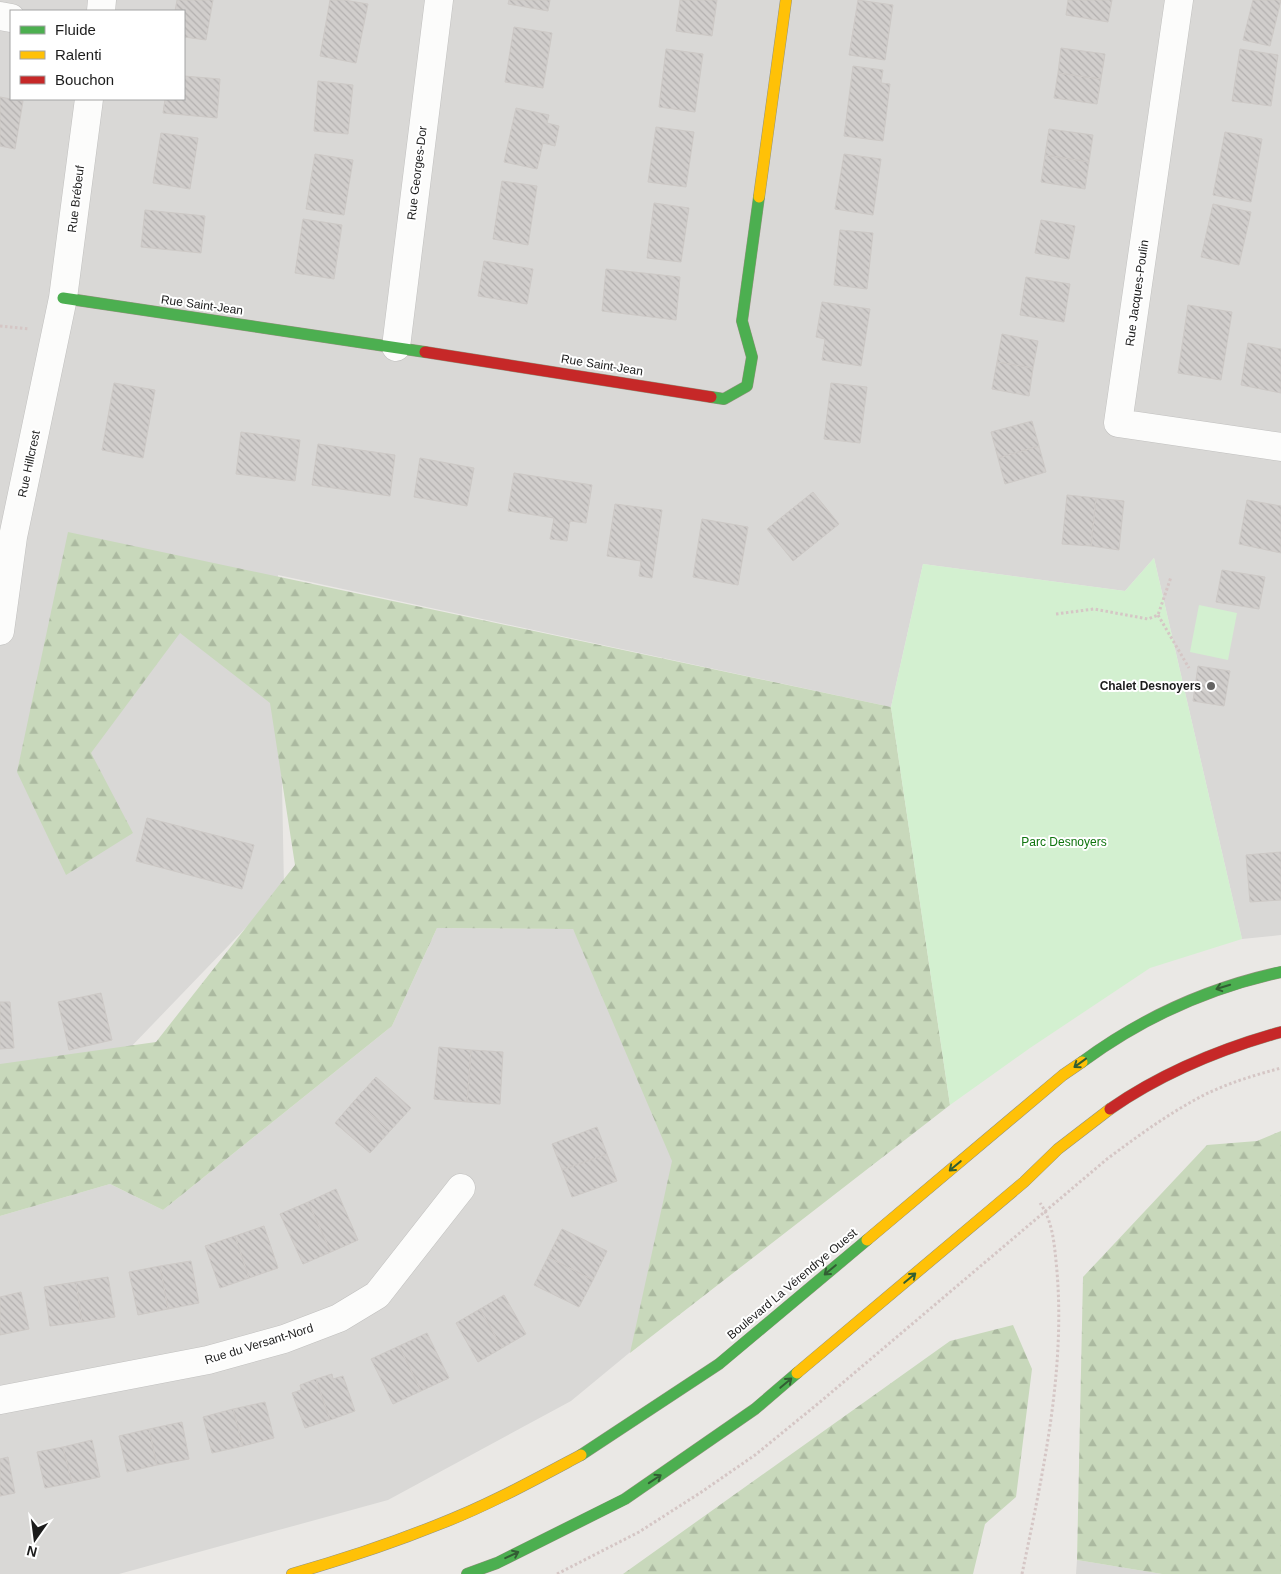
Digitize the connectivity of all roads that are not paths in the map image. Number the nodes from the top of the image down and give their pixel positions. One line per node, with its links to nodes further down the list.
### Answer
1 (439, 0): 6 (street, Rue Georges-Dor)
2 (786, 0): 6 (main road, Rue Saint-Jean)
3 (1179, 0): 7 (street, Rue Jacques-Poulin)
4 (89, 100): 5 (street, Rue Brébeuf)
5 (63, 298): 6 (main road, Rue Saint-Jean); 8 (street, Rue Hillcrest)
6 (396, 347)
7 (1281, 447)
8 (0, 631)
9 (1281, 972): 13 (main road, Boulevard La Vérendrye Ouest, one-way to 13)
10 (1281, 1032): 14 (main road, one-way to 10)
11 (461, 1188): 12 (street, Rue du Versant-Nord)
12 (0, 1400)
13 (292, 1574)
14 (467, 1574)

